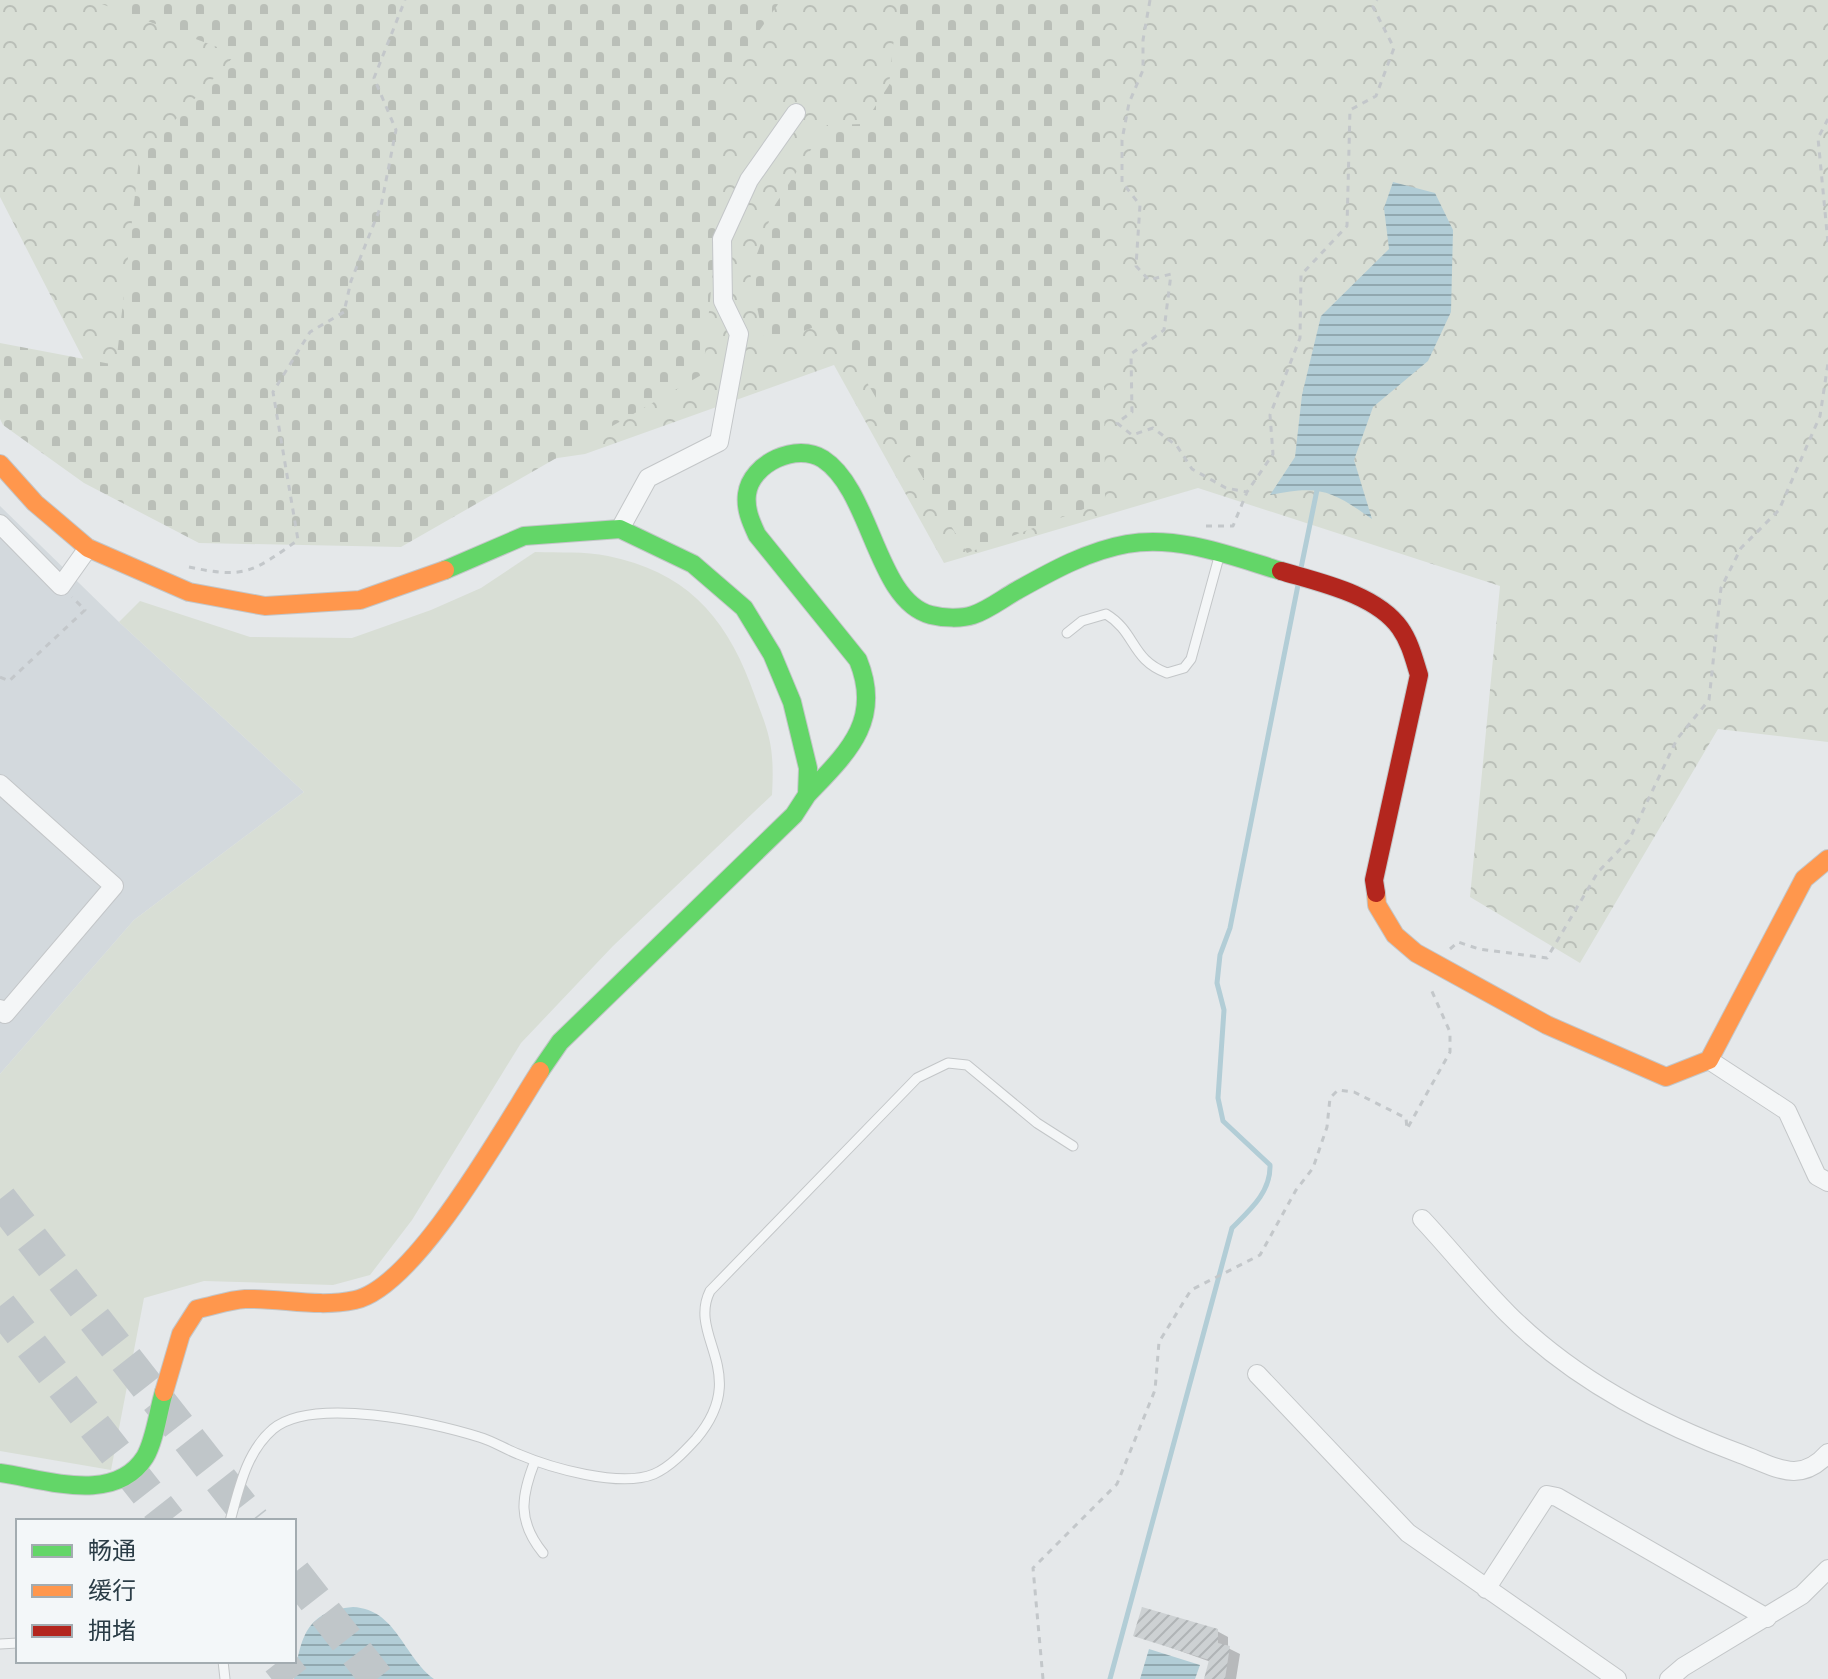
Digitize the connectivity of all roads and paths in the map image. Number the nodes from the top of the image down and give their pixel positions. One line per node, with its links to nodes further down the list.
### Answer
1 (405, 0): 15 (path)
2 (1150, 0): 9 (path)
3 (1377, 0): 9 (path)
4 (796, 113): 12 (street)
5 (1828, 119): 6 (path)
6 (1828, 243)
7 (1828, 363): 22 (path)
8 (0, 464): 13 (street)
9 (1247, 492): 11 (path)
10 (0, 524): 16 (street)
11 (1204, 526)
12 (620, 529): 13 (street); 20 (street)
13 (88, 548): 16 (street)
14 (1219, 554): 17 (lane); 20 (street); 22 (street)
15 (183, 566)
16 (61, 586): 18 (path)
17 (1067, 633)
18 (0, 677)
19 (0, 784): 23 (street)
20 (807, 795): 31 (street)
21 (1828, 859): 24 (street)
22 (1449, 972): 24 (street); 37 (path)
23 (0, 1009)
24 (1709, 1060): 26 (street)
25 (1073, 1146): 30 (lane)
26 (1828, 1182)
27 (1422, 1219): 29 (street)
28 (1257, 1374): 35 (street)
29 (1828, 1453)
30 (535, 1461): 32 (lane); 33 (lane)
31 (0, 1473)
32 (231, 1519)
33 (543, 1553)
34 (1828, 1569): 36 (street)
35 (1486, 1589): 36 (street); 38 (street)
36 (1767, 1618): 39 (street)
37 (1043, 1679)
38 (1617, 1679)
39 (1669, 1679)

